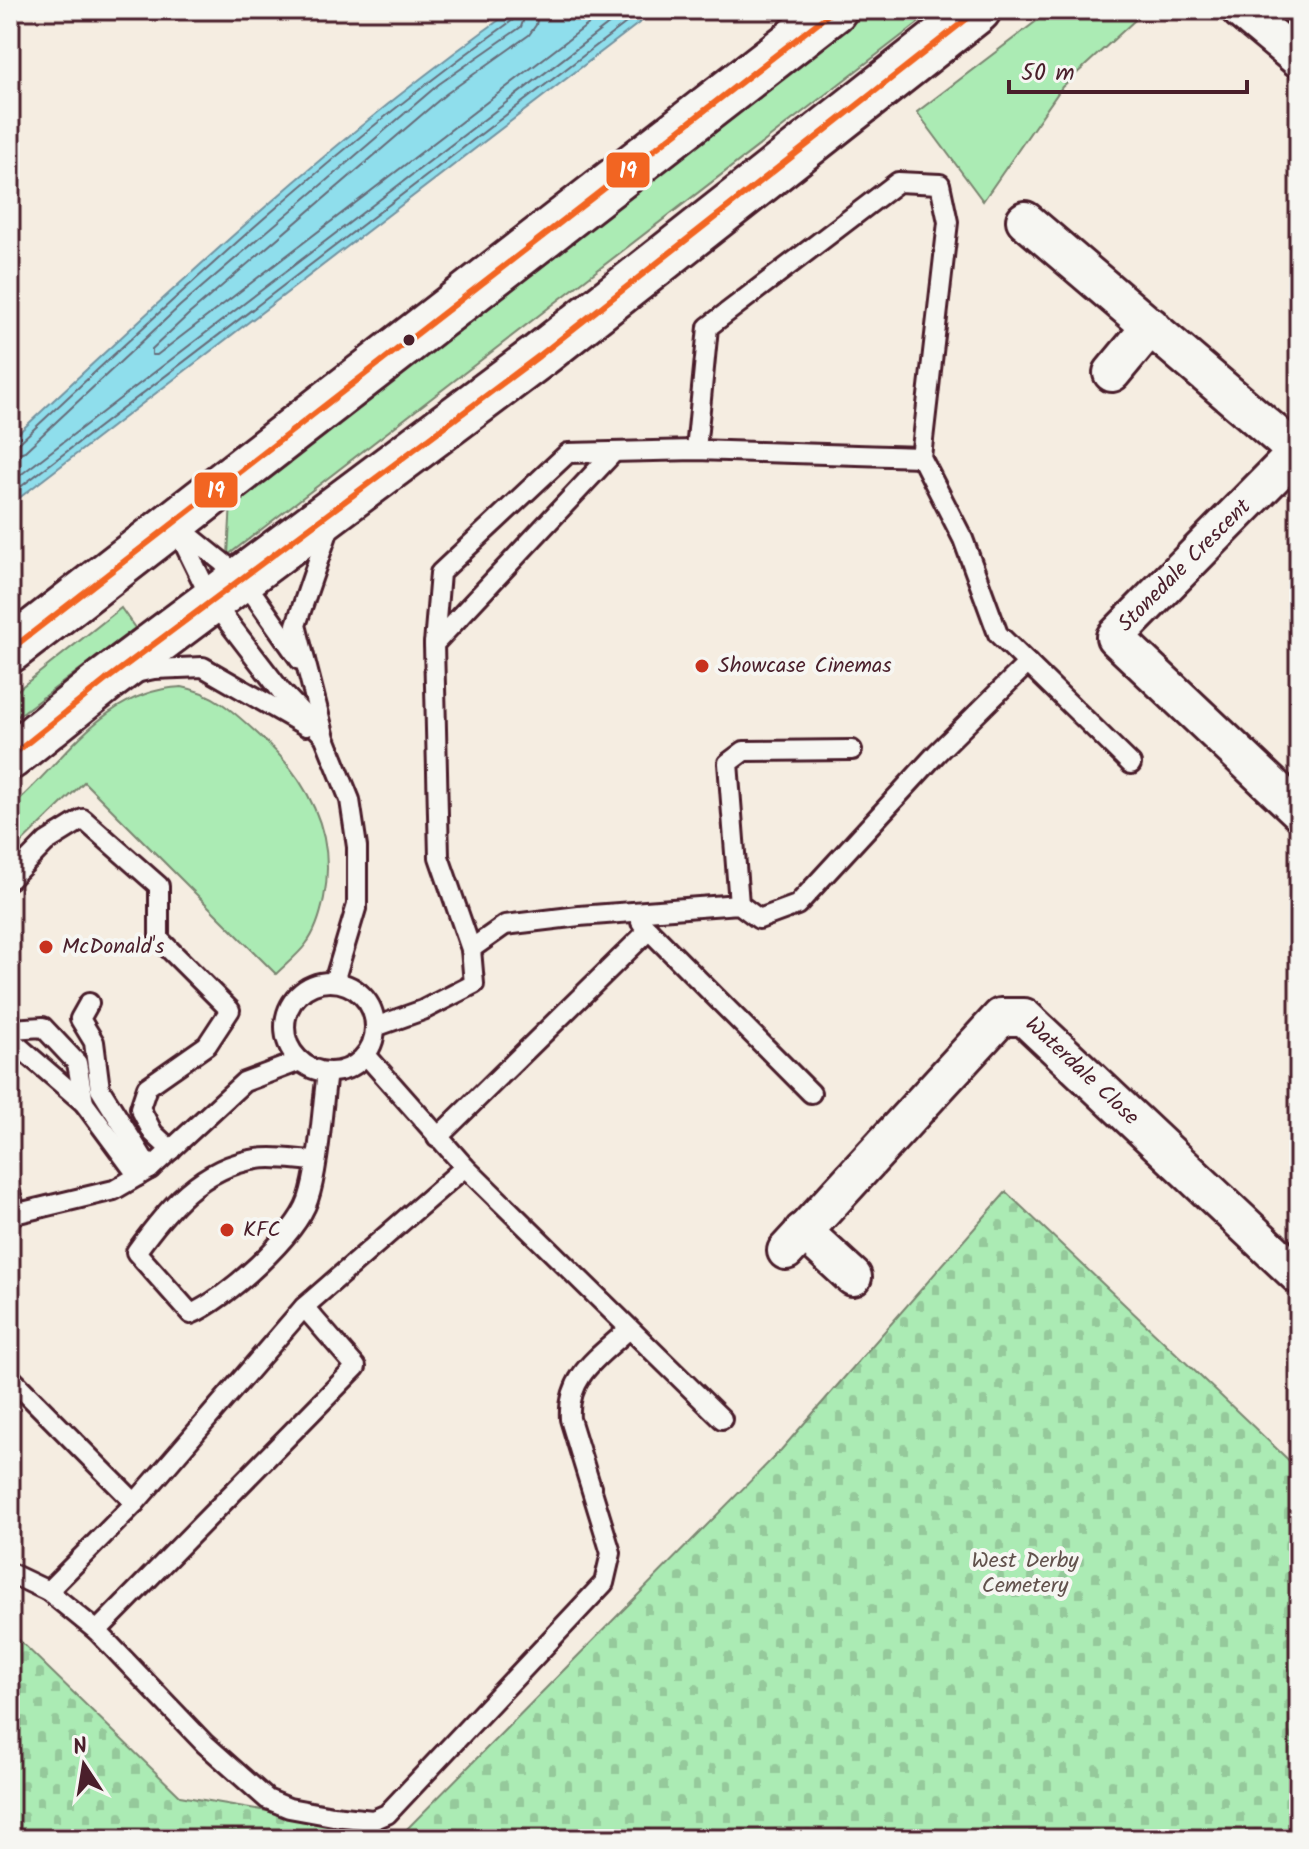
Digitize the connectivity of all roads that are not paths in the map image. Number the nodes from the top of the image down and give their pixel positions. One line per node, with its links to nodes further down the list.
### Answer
1 (834, 10): 13 (highway)
2 (978, 10): 12 (highway)
3 (1240, 10): 4 (street)
4 (1299, 59)
5 (1025, 220): 6 (street)
6 (1151, 326): 7 (street); 10 (street)
7 (1112, 373)
8 (696, 450): 9 (lane); 11 (lane); 11 (lane)
9 (614, 452): 15 (lane); 15 (lane)
10 (1298, 452): 24 (street, Stonedale Crescent)
11 (921, 457): 17 (lane)
12 (337, 508): 14 (highway); 18 (lane)
13 (175, 525): 14 (lane); 14 (lane); 16 (highway)
14 (227, 590): 18 (lane); 19 (highway); 20 (lane)
15 (434, 644): 29 (lane)
16 (10, 650)
17 (1028, 663): 23 (lane); 26 (lane)
18 (306, 670): 20 (lane)
19 (106, 680): 20 (lane); 22 (highway)
20 (325, 738): 30 (lane)
21 (852, 750): 26 (lane)
22 (10, 757)
23 (1131, 764)
24 (1299, 811)
25 (10, 879): 41 (lane)
26 (739, 904): 27 (lane)
27 (631, 913): 28 (lane); 29 (lane)
28 (649, 930): 38 (lane); 40 (lane)
29 (471, 949): 32 (lane)
30 (334, 982): 32 (lane); 36 (lane)
31 (89, 1003): 44 (lane)
32 (375, 1027): 35 (lane)
33 (10, 1029): 39 (lane)
34 (10, 1039): 39 (lane)
35 (366, 1055): 37 (lane); 40 (lane)
36 (300, 1061): 37 (lane); 41 (lane)
37 (327, 1072): 42 (lane)
38 (811, 1093)
39 (84, 1103): 44 (lane)
40 (437, 1138): 43 (lane)
41 (171, 1150): 44 (lane)
42 (314, 1161): 42 (lane)
43 (465, 1167): 49 (lane); 50 (lane)
44 (144, 1172): 46 (lane)
45 (10, 1192): 46 (lane)
46 (13, 1214)
47 (1299, 1276): 48 (street, Waterdale Close)
48 (853, 1277)
49 (304, 1307): 53 (lane); 56 (lane)
50 (629, 1329): 52 (lane); 56 (lane)
51 (10, 1377): 53 (lane)
52 (722, 1419)
53 (135, 1503): 55 (lane)
54 (10, 1573): 55 (lane)
55 (48, 1591): 56 (lane)
56 (97, 1631)

